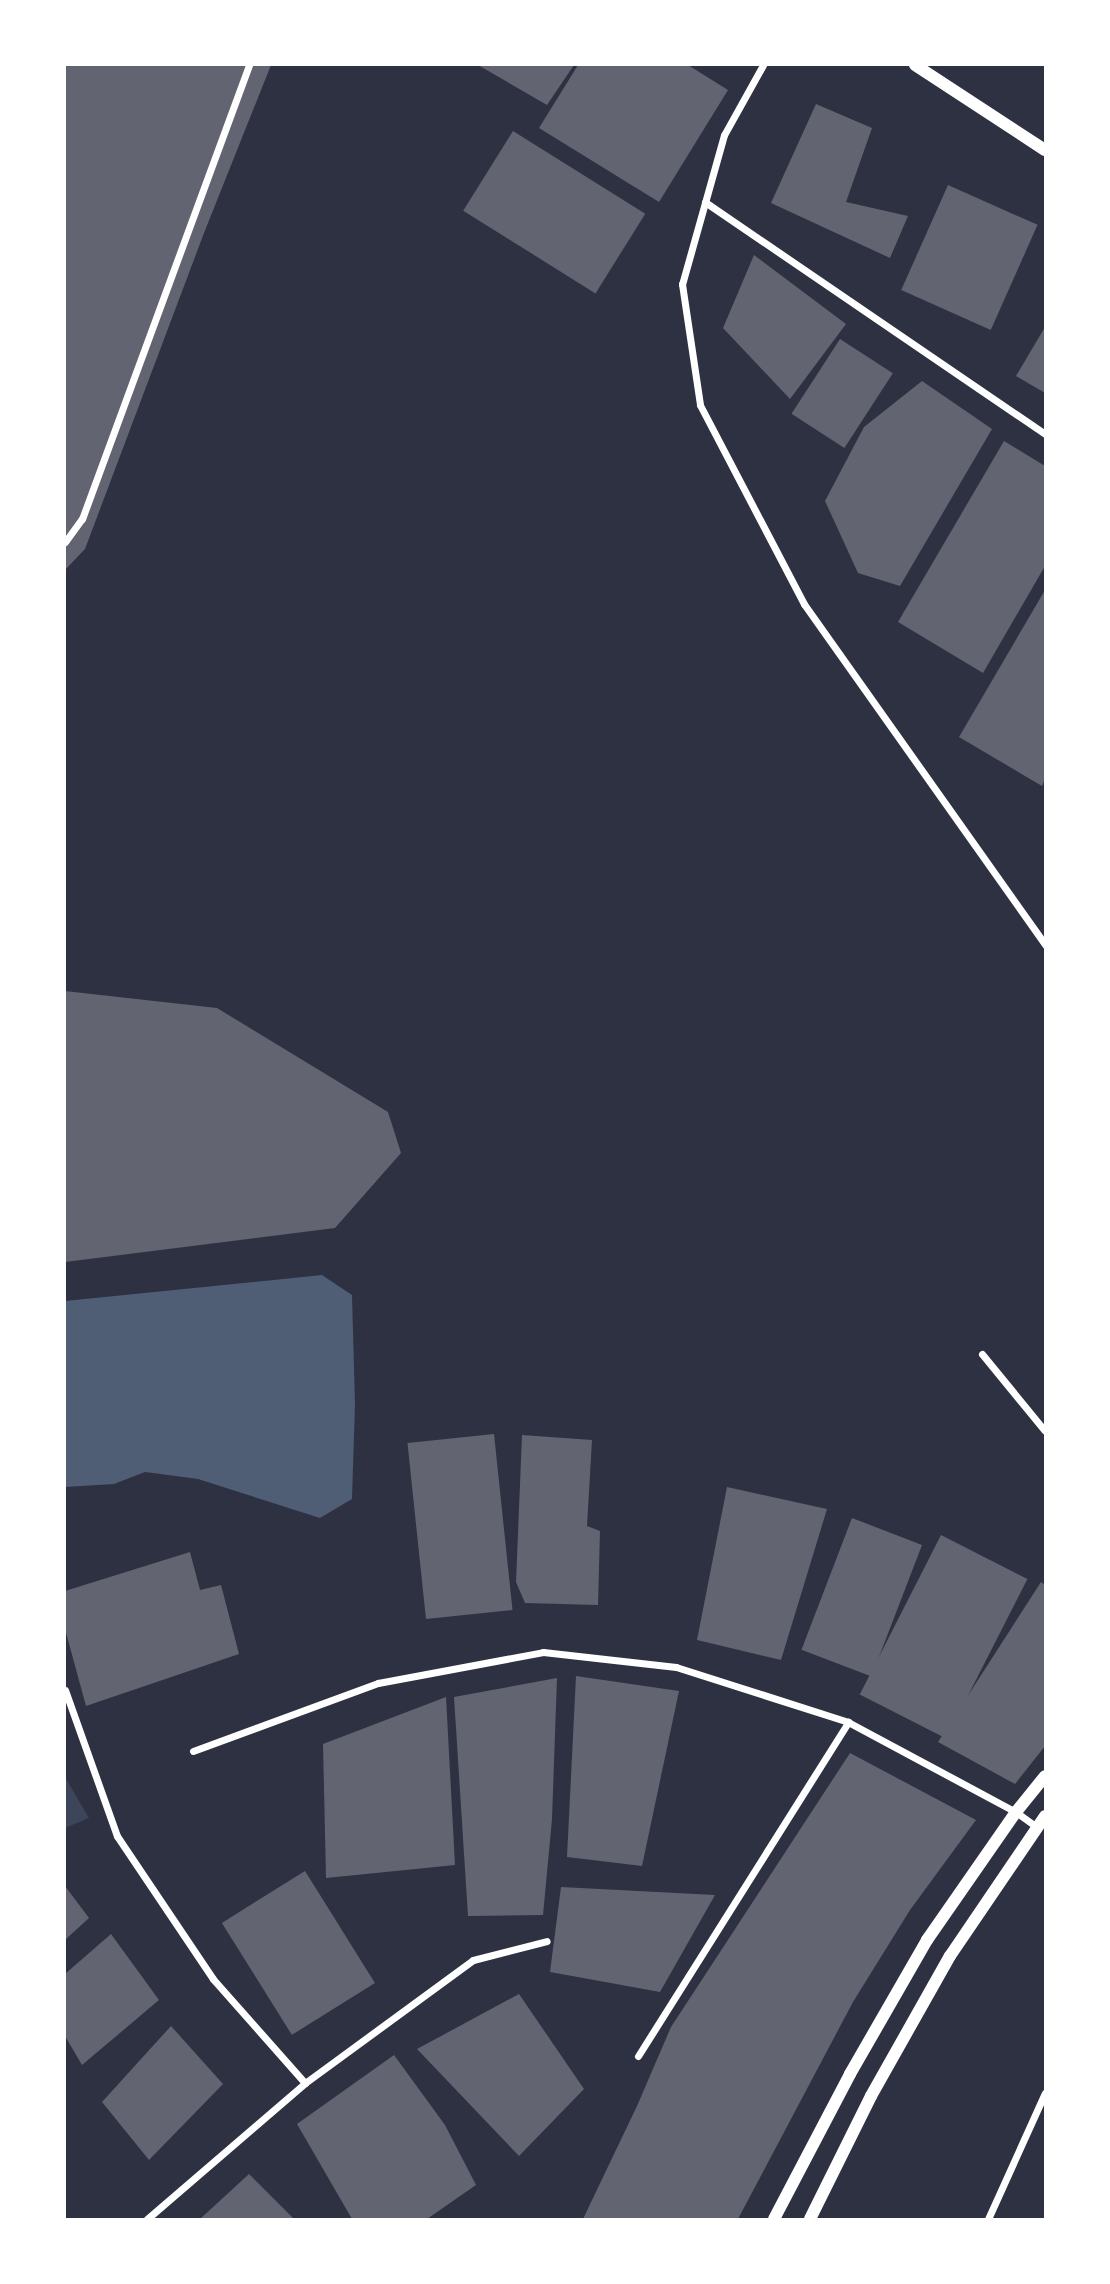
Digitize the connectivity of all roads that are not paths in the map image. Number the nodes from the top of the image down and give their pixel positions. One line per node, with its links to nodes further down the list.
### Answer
1 (248, 65): 7 (street)
2 (763, 65): 5 (street)
3 (915, 65): 4 (street)
4 (1045, 150)
5 (705, 202): 6 (street); 8 (street)
6 (1045, 434)
7 (65, 542)
8 (1045, 945)
9 (982, 1354): 10 (street)
10 (1045, 1431)
11 (65, 1690): 19 (street)
12 (848, 1721): 13 (street); 15 (street); 18 (street)
13 (192, 1751)
14 (1045, 1776): 15 (street)
15 (1016, 1812): 16 (street); 22 (street)
16 (1041, 1822): 23 (street)
17 (547, 1941): 19 (street)
18 (638, 2056)
19 (304, 2083): 21 (street)
20 (1045, 2093): 24 (street)
21 (147, 2219)
22 (774, 2219)
23 (810, 2219)
24 (988, 2219)

